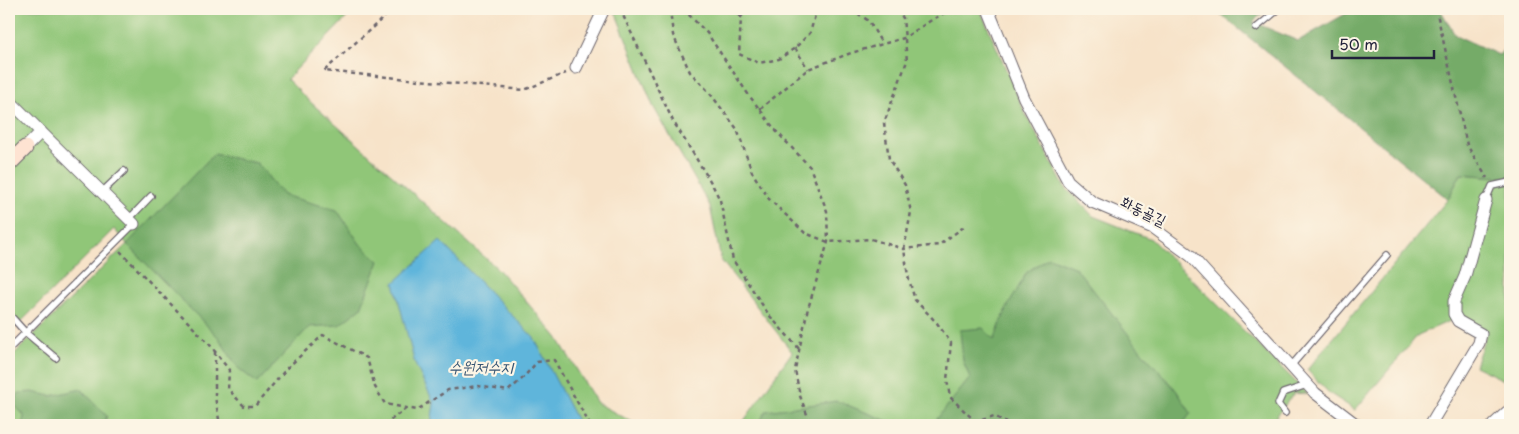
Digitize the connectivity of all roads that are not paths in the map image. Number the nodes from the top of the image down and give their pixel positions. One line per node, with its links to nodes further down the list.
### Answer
1 (604, 9): 5 (street)
2 (988, 9): 21 (street, 화동골길)
3 (1279, 9): 4 (lane)
4 (1256, 28)
5 (576, 68)
6 (9, 100): 7 (street)
7 (41, 132): 8 (street); 12 (street)
8 (25, 148): 9 (street)
9 (9, 164)
10 (124, 171): 12 (lane)
11 (1510, 182): 14 (lane)
12 (102, 192): 15 (street)
13 (151, 196): 15 (lane)
14 (1486, 200): 26 (street)
15 (131, 222): 18 (lane)
16 (1387, 255): 21 (lane)
17 (9, 314): 18 (lane)
18 (26, 333): 19 (lane); 20 (lane)
19 (9, 349)
20 (56, 358)
21 (1291, 366): 22 (street, 화동골길)
22 (1307, 385): 23 (lane); 25 (street, 화동골길)
23 (1285, 414)
24 (1510, 415): 27 (street)
25 (1357, 425)
26 (1430, 425)
27 (1493, 425)

